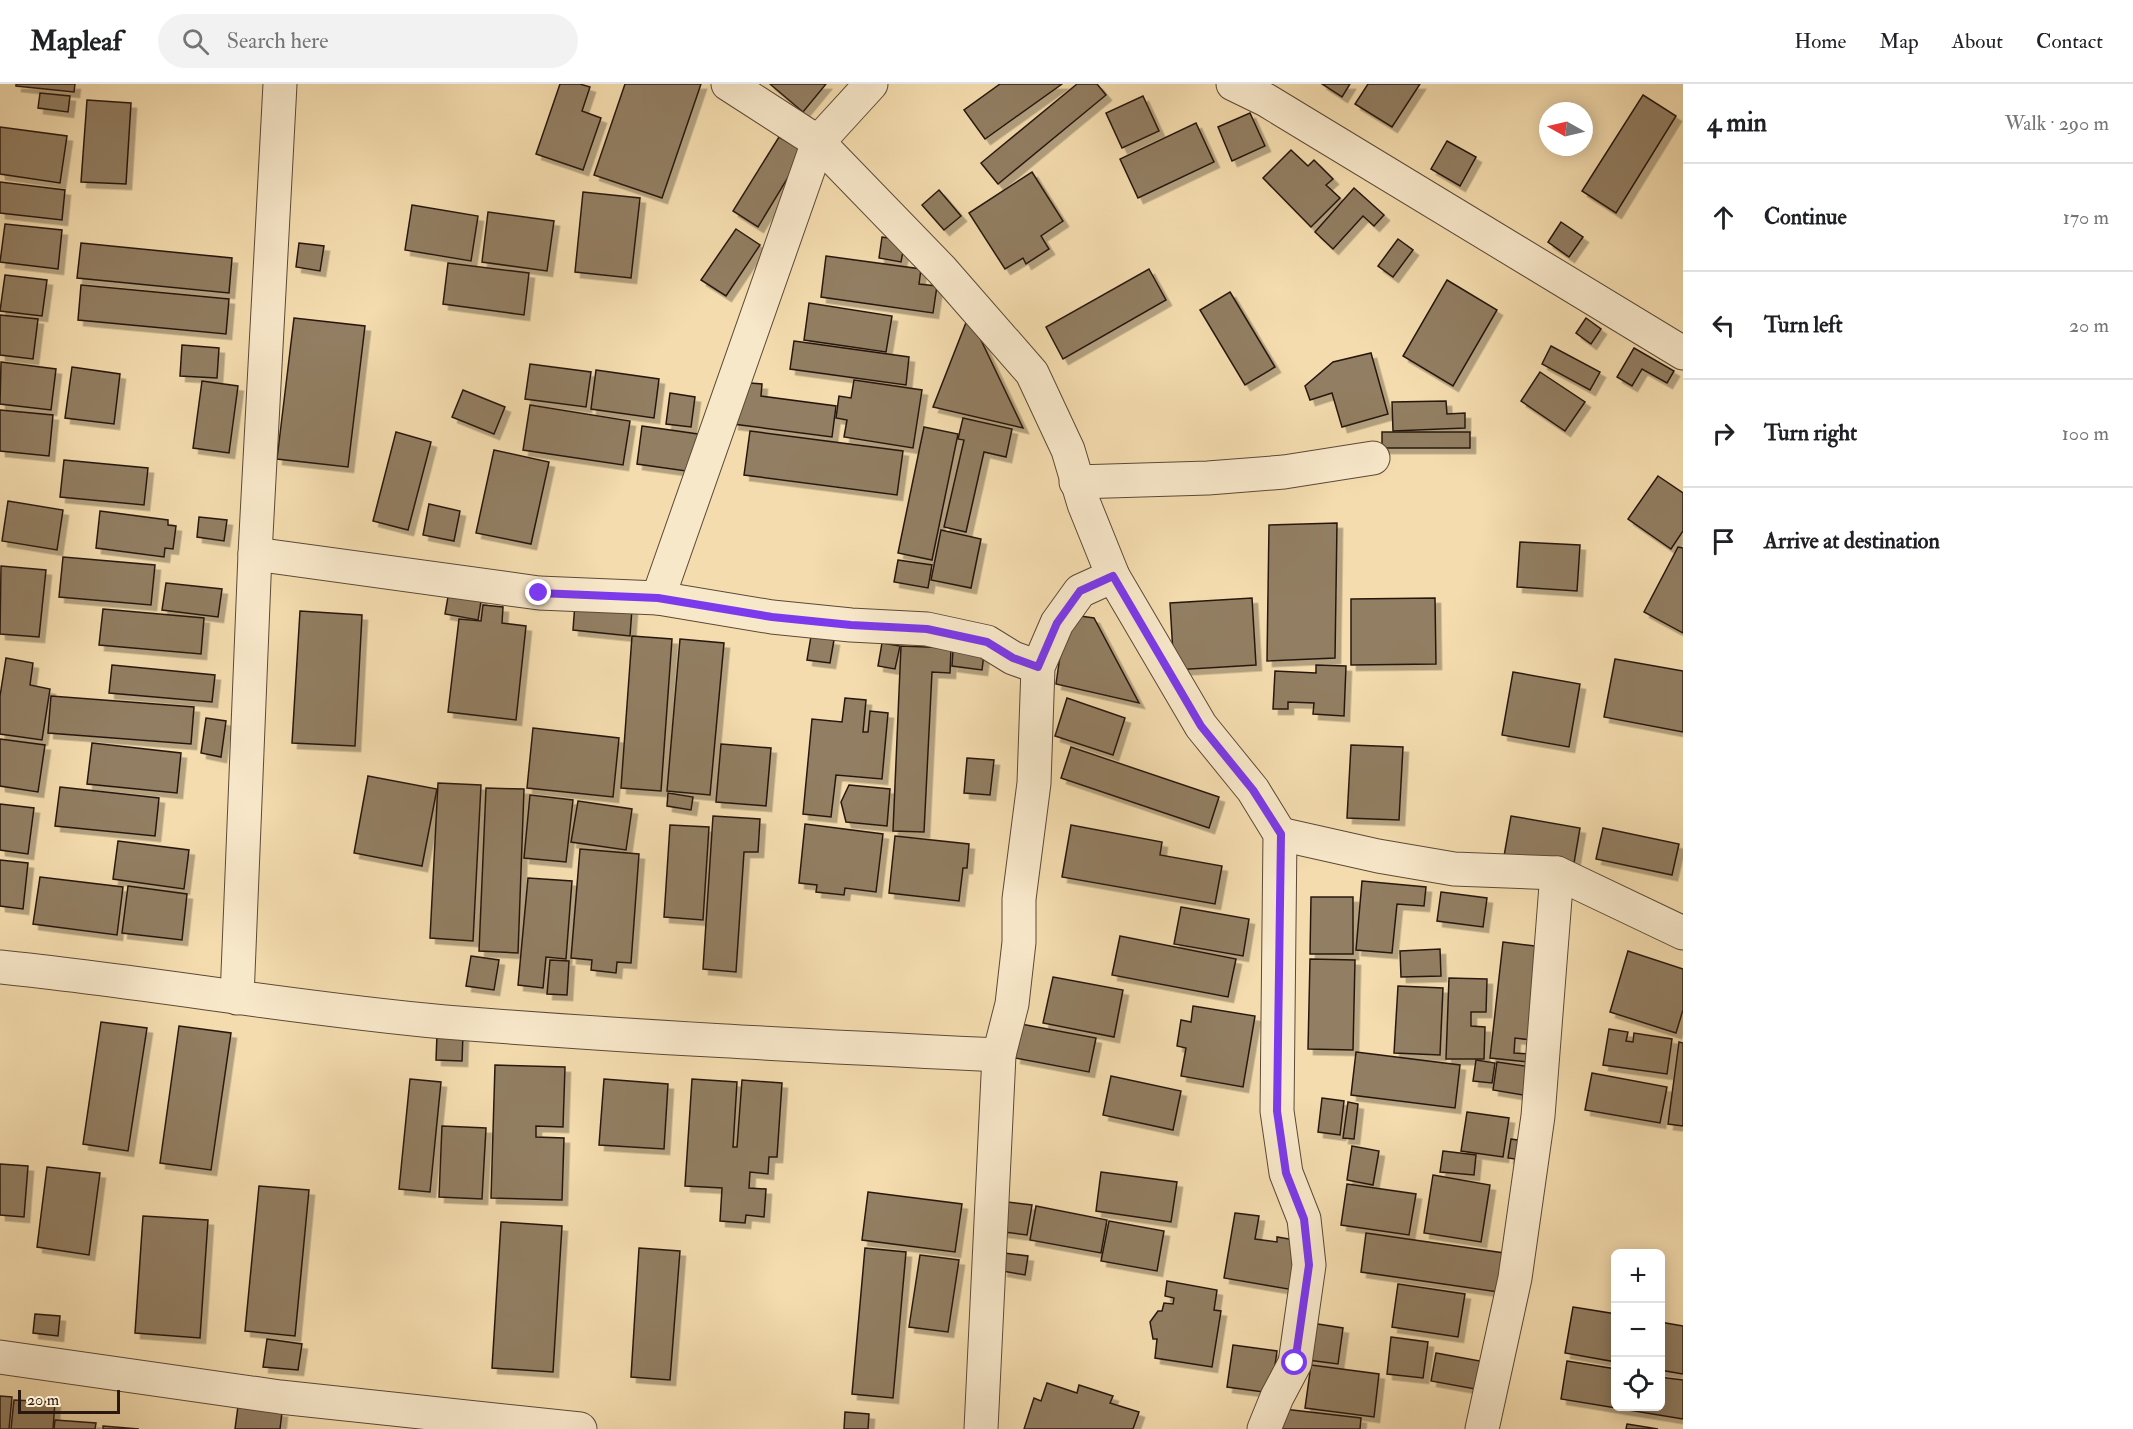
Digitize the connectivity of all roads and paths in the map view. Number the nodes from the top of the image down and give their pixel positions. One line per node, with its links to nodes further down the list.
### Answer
1 (280, 84): 9 (street)
2 (728, 84): 5 (street)
3 (871, 84): 5 (street)
4 (1233, 84): 6 (street)
5 (818, 142): 8 (street); 11 (street)
6 (1683, 353)
7 (1373, 458): 8 (street)
8 (1076, 482): 10 (street)
9 (255, 554): 11 (street); 17 (street)
10 (1113, 576): 12 (street); 13 (street)
11 (658, 598): 12 (street)
12 (1038, 667): 18 (street)
13 (1281, 834): 14 (street); 22 (street)
14 (1557, 873): 15 (street); 23 (street)
15 (1683, 933)
16 (0, 967): 17 (street)
17 (237, 998): 18 (street)
18 (999, 1055): 21 (street)
19 (0, 1357): 20 (street)
20 (574, 1429)
21 (981, 1429)
22 (1264, 1429)
23 (1482, 1429)

